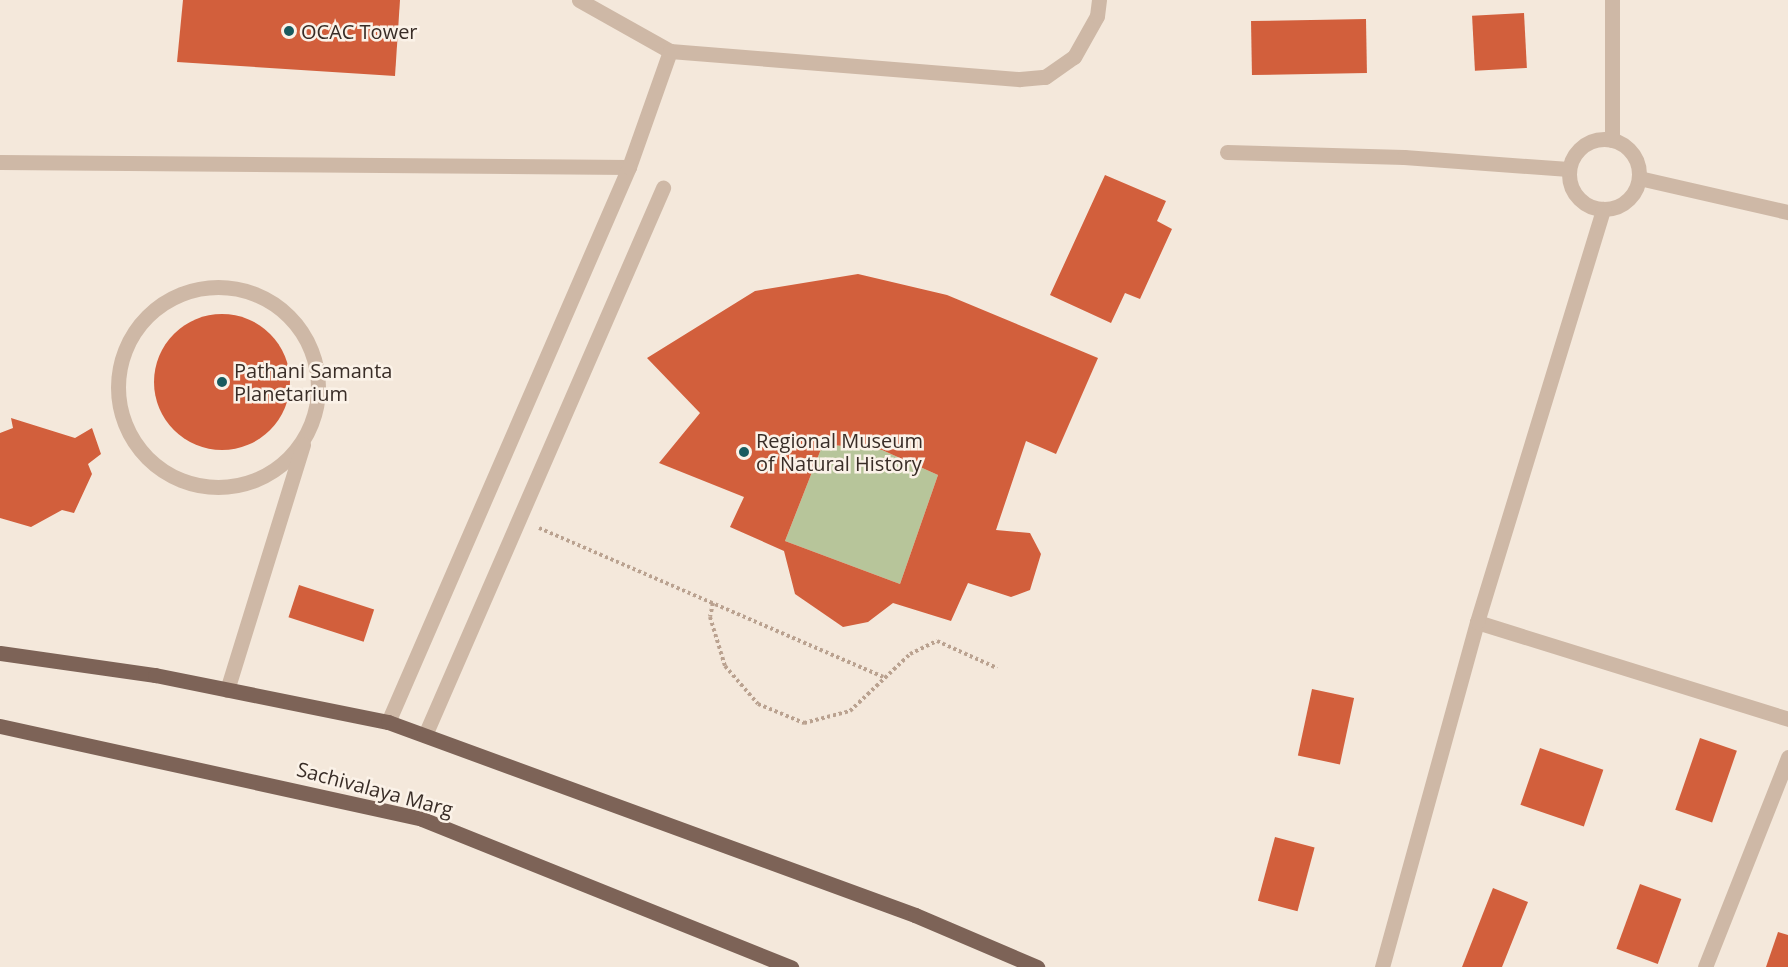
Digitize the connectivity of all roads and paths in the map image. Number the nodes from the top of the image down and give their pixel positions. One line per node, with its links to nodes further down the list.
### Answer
1 (579, 0): 4 (lane)
2 (1099, 0): 4 (lane)
3 (1612, 0): 5 (lane)
4 (670, 51): 8 (lane)
5 (1612, 140): 9 (lane); 10 (lane)
6 (1227, 152): 9 (lane)
7 (0, 162): 8 (lane)
8 (629, 167): 23 (lane)
9 (1569, 169): 12 (lane)
10 (1639, 178): 12 (lane); 13 (lane)
11 (663, 188): 15 (lane)
12 (1603, 209): 17 (lane)
13 (1788, 212)
14 (306, 437): 14 (lane); 21 (lane)
15 (519, 519): 16 (path); 25 (lane)
16 (713, 603): 20 (path); 20 (path)
17 (1477, 622): 22 (lane); 29 (lane)
18 (0, 652): 21 (main road)
19 (998, 668): 20 (path)
20 (883, 676)
21 (227, 690): 23 (main road)
22 (1788, 719)
23 (388, 722): 25 (main road)
24 (0, 726): 27 (main road, Sachivalaya Marg)
25 (424, 735): 28 (main road)
26 (1788, 757): 30 (lane)
27 (790, 967)
28 (1036, 967)
29 (1382, 967)
30 (1705, 967)

